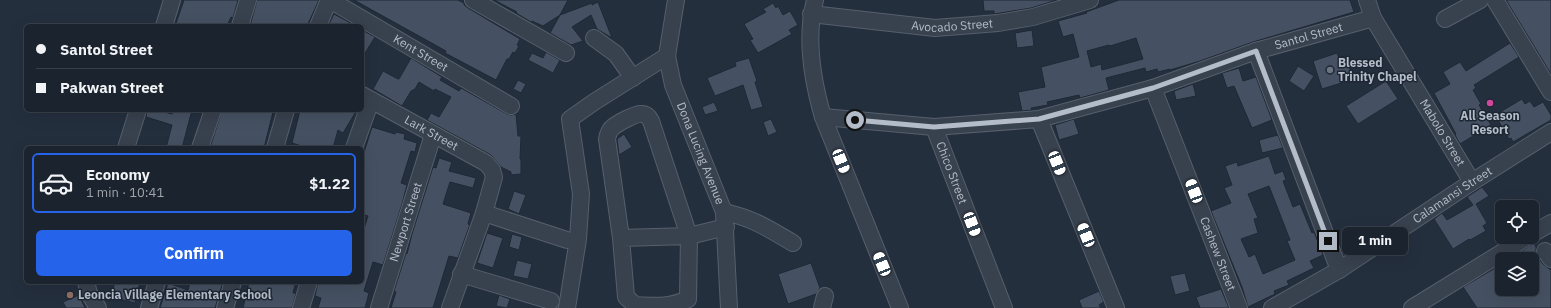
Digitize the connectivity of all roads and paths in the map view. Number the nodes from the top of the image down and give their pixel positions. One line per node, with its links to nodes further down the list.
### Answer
1 (172, 0): 13 (street)
2 (248, 0): 14 (street)
3 (330, 0): 15 (street); 24 (street, Kent Street)
4 (473, 0): 18 (street)
5 (676, 0): 19 (street, Dona Lucing Avenue)
6 (1090, 0): 10 (street, Avocado Street)
7 (1367, 0): 11 (street, Mabolo Street)
8 (1480, 0): 12 (street)
9 (1495, 0): 22 (street)
10 (813, 7): 29 (street)
11 (1373, 18): 17 (street, Santol Street); 38 (street, Mabolo Street)
12 (1445, 19)
13 (165, 24)
14 (241, 24)
15 (319, 24)
16 (594, 38): 20 (street)
17 (1256, 51): 21 (street, Santol Street); 49 (street)
18 (566, 53)
19 (667, 56): 20 (street); 39 (street, Dona Lucing Avenue)
20 (633, 78): 63 (street)
21 (1153, 88): 30 (street, Santol Street); 68 (street, Cashew Street)
22 (1551, 92)
23 (366, 98): 33 (street, Lark Street)
24 (510, 106)
25 (137, 112): 34 (street)
26 (212, 112): 35 (street)
27 (285, 112): 36 (street)
28 (363, 112): 37 (street)
29 (823, 117): 31 (street, Santol Street); 65 (street)
30 (1039, 119): 31 (street, Santol Street); 67 (street)
31 (934, 127): 66 (street, Chico Street)
32 (1551, 132): 38 (street, Calamansi Street)
33 (433, 135): 40 (street, Lark Street); 61 (street, Newport Street)
34 (127, 146)
35 (201, 146)
36 (276, 146)
37 (354, 146)
38 (1472, 182): 49 (street, Calamansi Street)
39 (724, 212): 42 (street, Dona Lucing Avenue); 47 (street)
40 (484, 213): 46 (street); 50 (street)
41 (1551, 223): 43 (street)
42 (726, 228): 44 (street); 64 (street, Dona Lucing Avenue)
43 (1539, 230)
44 (689, 236): 45 (street); 45 (street); 45 (street)
45 (621, 238)
46 (567, 240)
47 (793, 243)
48 (1516, 244): 56 (street)
49 (1339, 270): 69 (street, Calamansi Street)
50 (461, 274): 55 (street); 62 (street)
51 (87, 284): 57 (street)
52 (156, 284): 58 (street)
53 (232, 284): 59 (street)
54 (308, 284): 60 (street)
55 (551, 301)
56 (1419, 306)
57 (98, 308)
58 (149, 308)
59 (225, 308)
60 (301, 308)
61 (378, 308)
62 (450, 308)
63 (567, 308)
64 (729, 308)
65 (900, 308)
66 (1004, 308)
67 (1116, 308)
68 (1239, 308)
69 (1272, 308)

